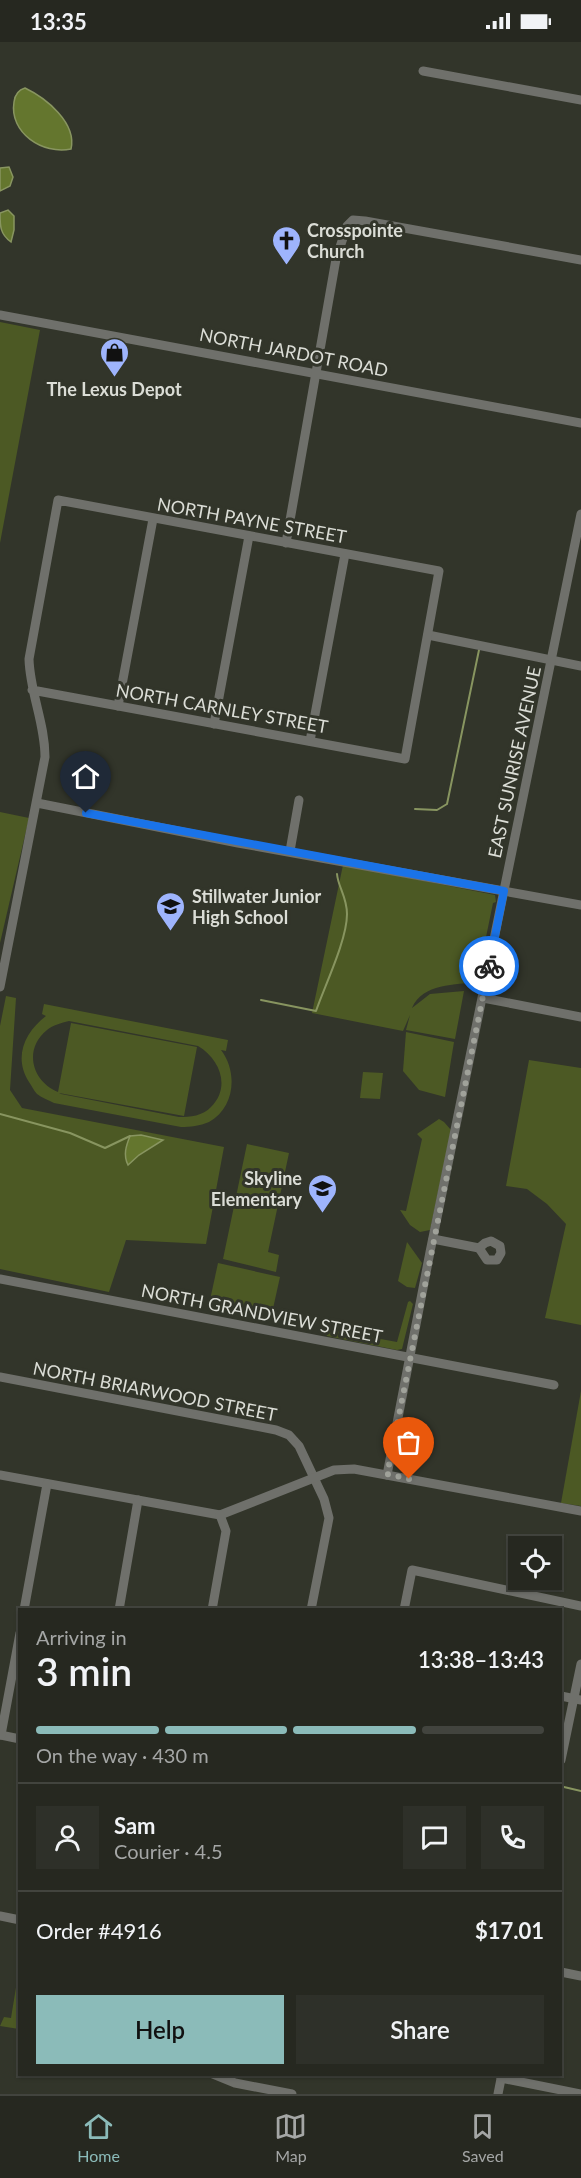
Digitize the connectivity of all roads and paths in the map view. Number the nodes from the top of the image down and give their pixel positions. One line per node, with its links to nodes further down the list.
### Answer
1 (423, 71): 2 (street)
2 (581, 100)
3 (581, 260): 5 (street)
4 (0, 315): 5 (street, NORTH JARDOT ROAD)
5 (317, 373): 6 (street, NORTH JARDOT ROAD); 10 (street)
6 (581, 423)
7 (581, 514): 13 (street, EAST SUNRISE AVENUE)
8 (153, 519): 9 (street, NORTH PAYNE STREET); 15 (street, NORTH PAYNE STREET); 16 (street)
9 (249, 536): 10 (street, NORTH PAYNE STREET); 17 (street)
10 (286, 543): 11 (street, NORTH PAYNE STREET)
11 (345, 554): 12 (street, NORTH PAYNE STREET); 18 (street)
12 (428, 635): 13 (street); 18 (street, NORTH CARNLEY STREET)
13 (552, 660): 14 (street); 22 (street, EAST SUNRISE AVENUE)
14 (581, 666)
15 (32, 690): 16 (street, NORTH CARNLEY STREET); 20 (street)
16 (118, 706): 17 (street, NORTH CARNLEY STREET)
17 (214, 724): 18 (street, NORTH CARNLEY STREET)
18 (309, 741)
19 (300, 800): 21 (street)
20 (37, 803): 21 (street); 24 (street)
21 (290, 851): 22 (street)
22 (504, 891): 23 (street); 25 (street, EAST SUNRISE AVENUE)
23 (581, 905)
24 (0, 987)
25 (483, 998): 26 (street); 27 (street, EAST SUNRISE AVENUE)
26 (581, 1017)
27 (433, 1239): 28 (street); 30 (street, EAST SUNRISE AVENUE)
28 (479, 1248)
29 (0, 1279): 30 (street, NORTH GRANDVIEW STREET)
30 (409, 1358): 32 (street, NORTH GRANDVIEW STREET); 33 (street, EAST SUNRISE AVENUE)
31 (0, 1377): 35 (street, NORTH BRIARWOOD STREET)
32 (554, 1385)
33 (387, 1474): 35 (street); 38 (street)
34 (0, 1475): 36 (street)
35 (314, 1479): 39 (street); 44 (street, NORTH BRIARWOOD STREET)
36 (47, 1484): 37 (street); 41 (street)
37 (138, 1500): 39 (street); 42 (street)
38 (581, 1511)
39 (220, 1515): 43 (street)
40 (581, 1606): 45 (street)
41 (24, 1608)
42 (119, 1608)
43 (212, 1608)
44 (311, 1608)
45 (404, 1608)
46 (18, 1643): 50 (street)
47 (581, 1664): 49 (street)
48 (562, 1696): 49 (street)
49 (578, 1699): 52 (street)
50 (0, 1735): 51 (street)
51 (18, 1739)
52 (562, 1756)
53 (0, 1916): 54 (street)
54 (18, 1920)
55 (562, 1972): 56 (street)
56 (581, 1976)
57 (217, 2076): 59 (street)
58 (502, 2076): 60 (street); 61 (street)
59 (292, 2094)
60 (498, 2094)
61 (581, 2094)

